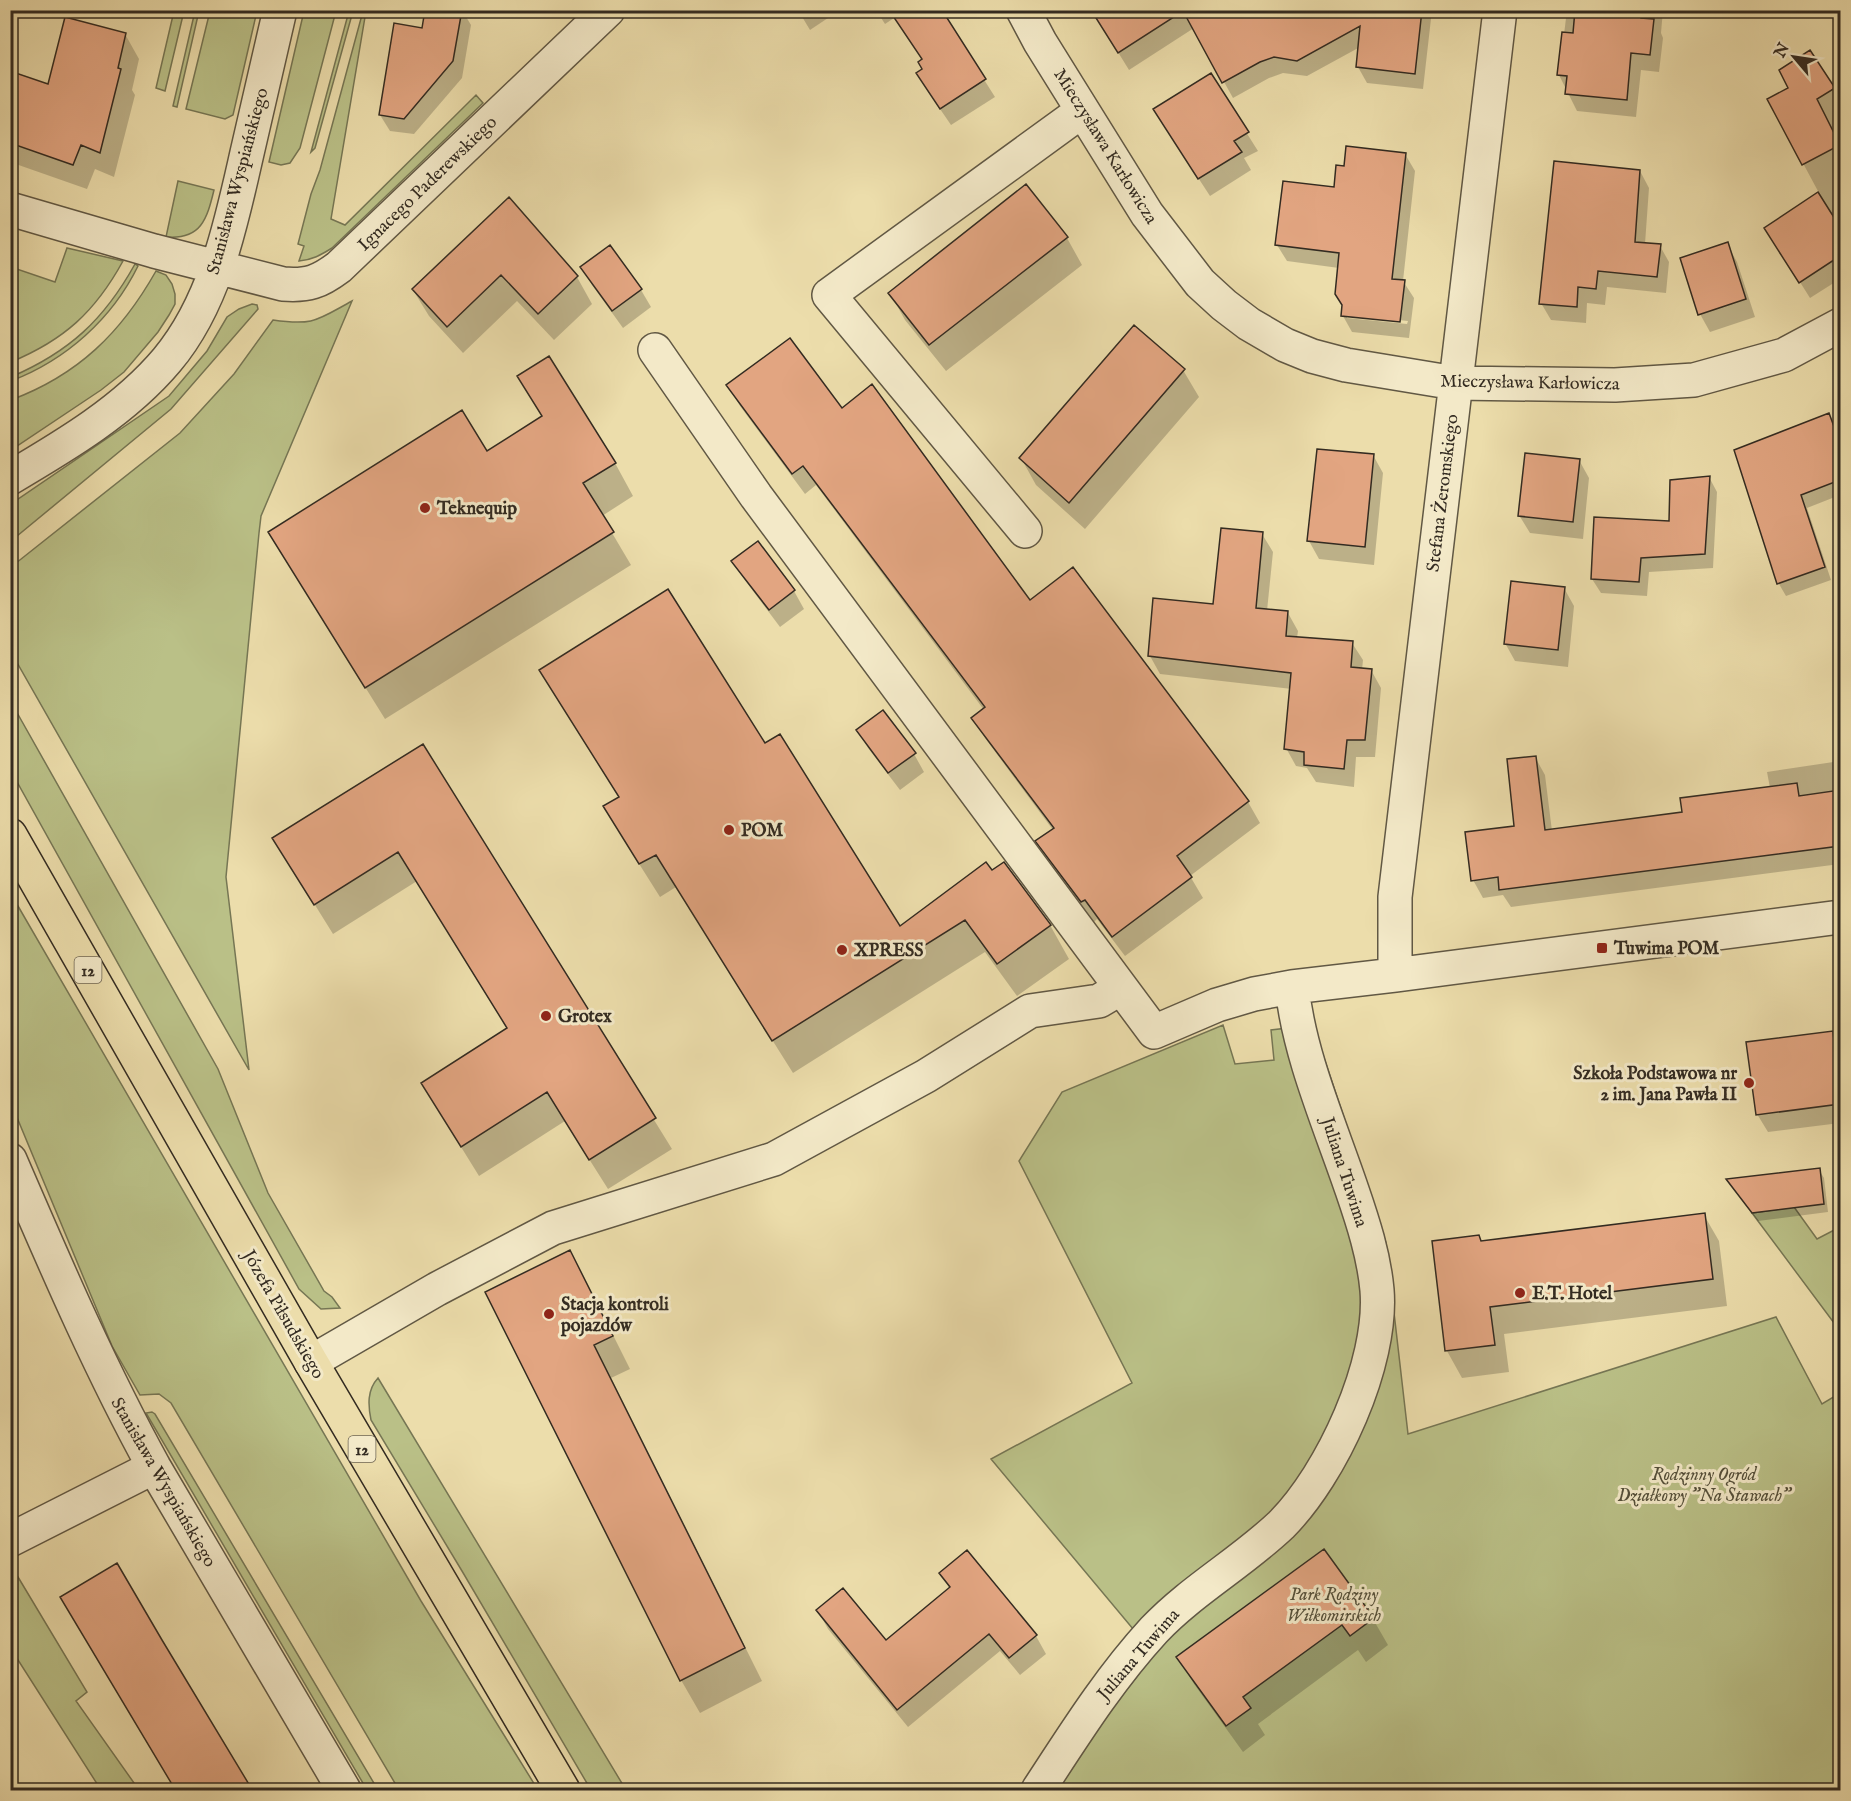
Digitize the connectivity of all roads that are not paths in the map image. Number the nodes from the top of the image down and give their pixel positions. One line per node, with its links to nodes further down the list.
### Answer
1 (280, 10): 7 (street, Stanisława Wyspiańskiego)
2 (608, 10): 7 (street, Ignacego Paderewskiego)
3 (1023, 10): 5 (street, Mieczysława Karłowicza)
4 (1500, 10): 10 (street, Stefana Żeromskiego)
5 (1082, 111): 10 (street, Mieczysława Karłowicza); 12 (street)
6 (10, 209): 7 (street, Ignacego Paderewskiego)
7 (216, 267): 11 (street, Stanisława Wyspiańskiego)
8 (1840, 325): 10 (street, Mieczysława Karłowicza)
9 (655, 350): 17 (street)
10 (1455, 383): 15 (street, Stefana Żeromskiego)
11 (10, 478)
12 (1025, 531)
13 (10, 835): 19 (main road, Józefa Piłsudskiego / 12)
14 (1840, 917): 15 (street)
15 (1395, 975): 16 (street)
16 (1292, 987): 17 (street); 24 (street, Juliana Tuwima)
17 (1120, 988): 19 (street)
18 (10, 1160): 20 (street, Stanisława Wyspiańskiego)
19 (311, 1362): 23 (main road, Józefa Piłsudskiego / 12)
20 (154, 1467): 21 (street); 22 (street, Stanisława Wyspiańskiego)
21 (10, 1540)
22 (344, 1791)
23 (563, 1791)
24 (1038, 1791)

